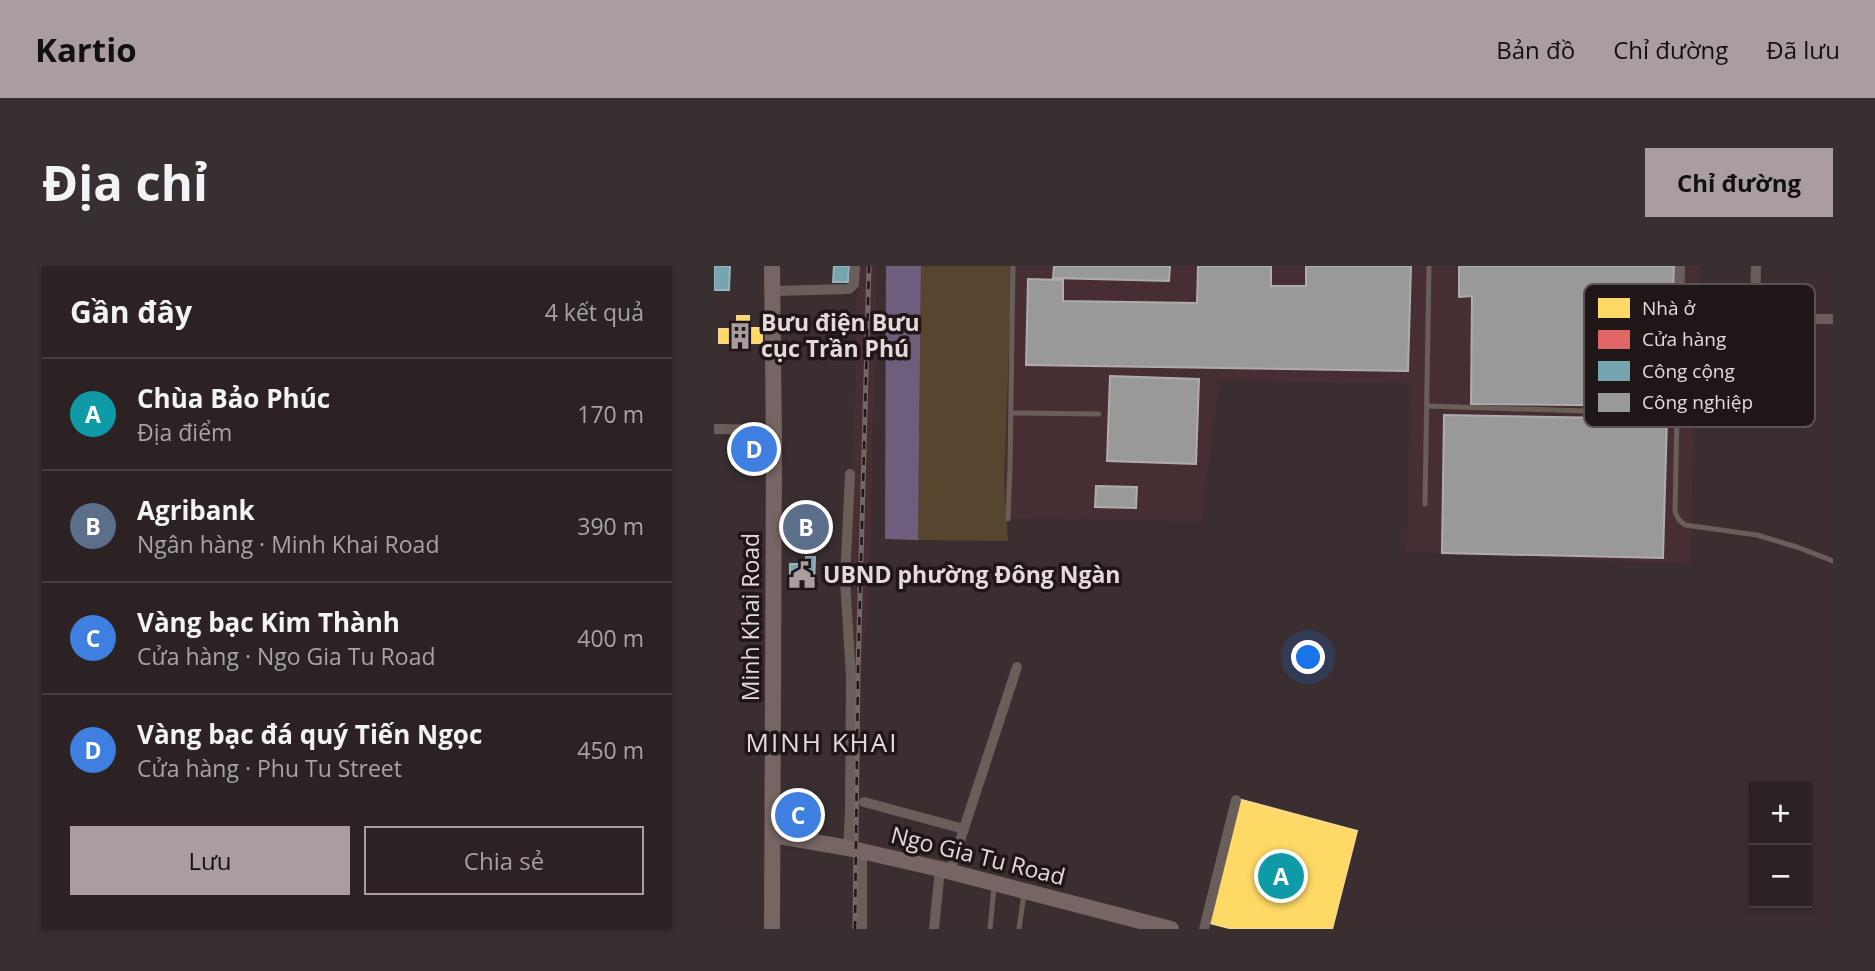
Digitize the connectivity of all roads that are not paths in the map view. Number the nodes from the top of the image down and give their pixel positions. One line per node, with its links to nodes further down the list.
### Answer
1 (772, 266): 9 (main road, Minh Khai Road)
2 (855, 266): 9 (street)
3 (1013, 266): 14 (lane)
4 (1429, 266): 12 (lane)
5 (1680, 266): 7 (street)
6 (1756, 266): 8 (street)
7 (1680, 284)
8 (1756, 284)
9 (773, 291): 18 (main road, Minh Khai Road)
10 (1815, 319): 11 (street)
11 (1833, 319)
12 (1427, 406): 13 (lane); 20 (lane)
13 (1584, 411)
14 (1011, 413): 15 (lane); 21 (lane)
15 (1099, 414)
16 (1677, 427): 22 (lane)
17 (714, 429): 18 (street)
18 (773, 430): 27 (main road, Minh Khai Road)
19 (849, 474): 28 (street)
20 (1425, 504)
21 (1008, 519)
22 (1833, 561)
23 (1017, 667): 26 (street)
24 (1236, 800): 38 (street)
25 (864, 802): 26 (street)
26 (964, 829): 29 (street)
27 (773, 835): 28 (main road, Ngo Gia Tu Road); 33 (main road, Minh Khai Road)
28 (855, 849): 29 (main road, Ngo Gia Tu Road); 34 (street)
29 (945, 870): 30 (main road, Ngo Gia Tu Road); 35 (street)
30 (994, 883): 31 (main road, Ngo Gia Tu Road); 36 (lane)
31 (1024, 891): 32 (main road, Ngo Gia Tu Road); 37 (lane)
32 (1165, 928)
33 (772, 929)
34 (862, 929)
35 (934, 929)
36 (990, 929)
37 (1019, 929)
38 (1204, 929)

